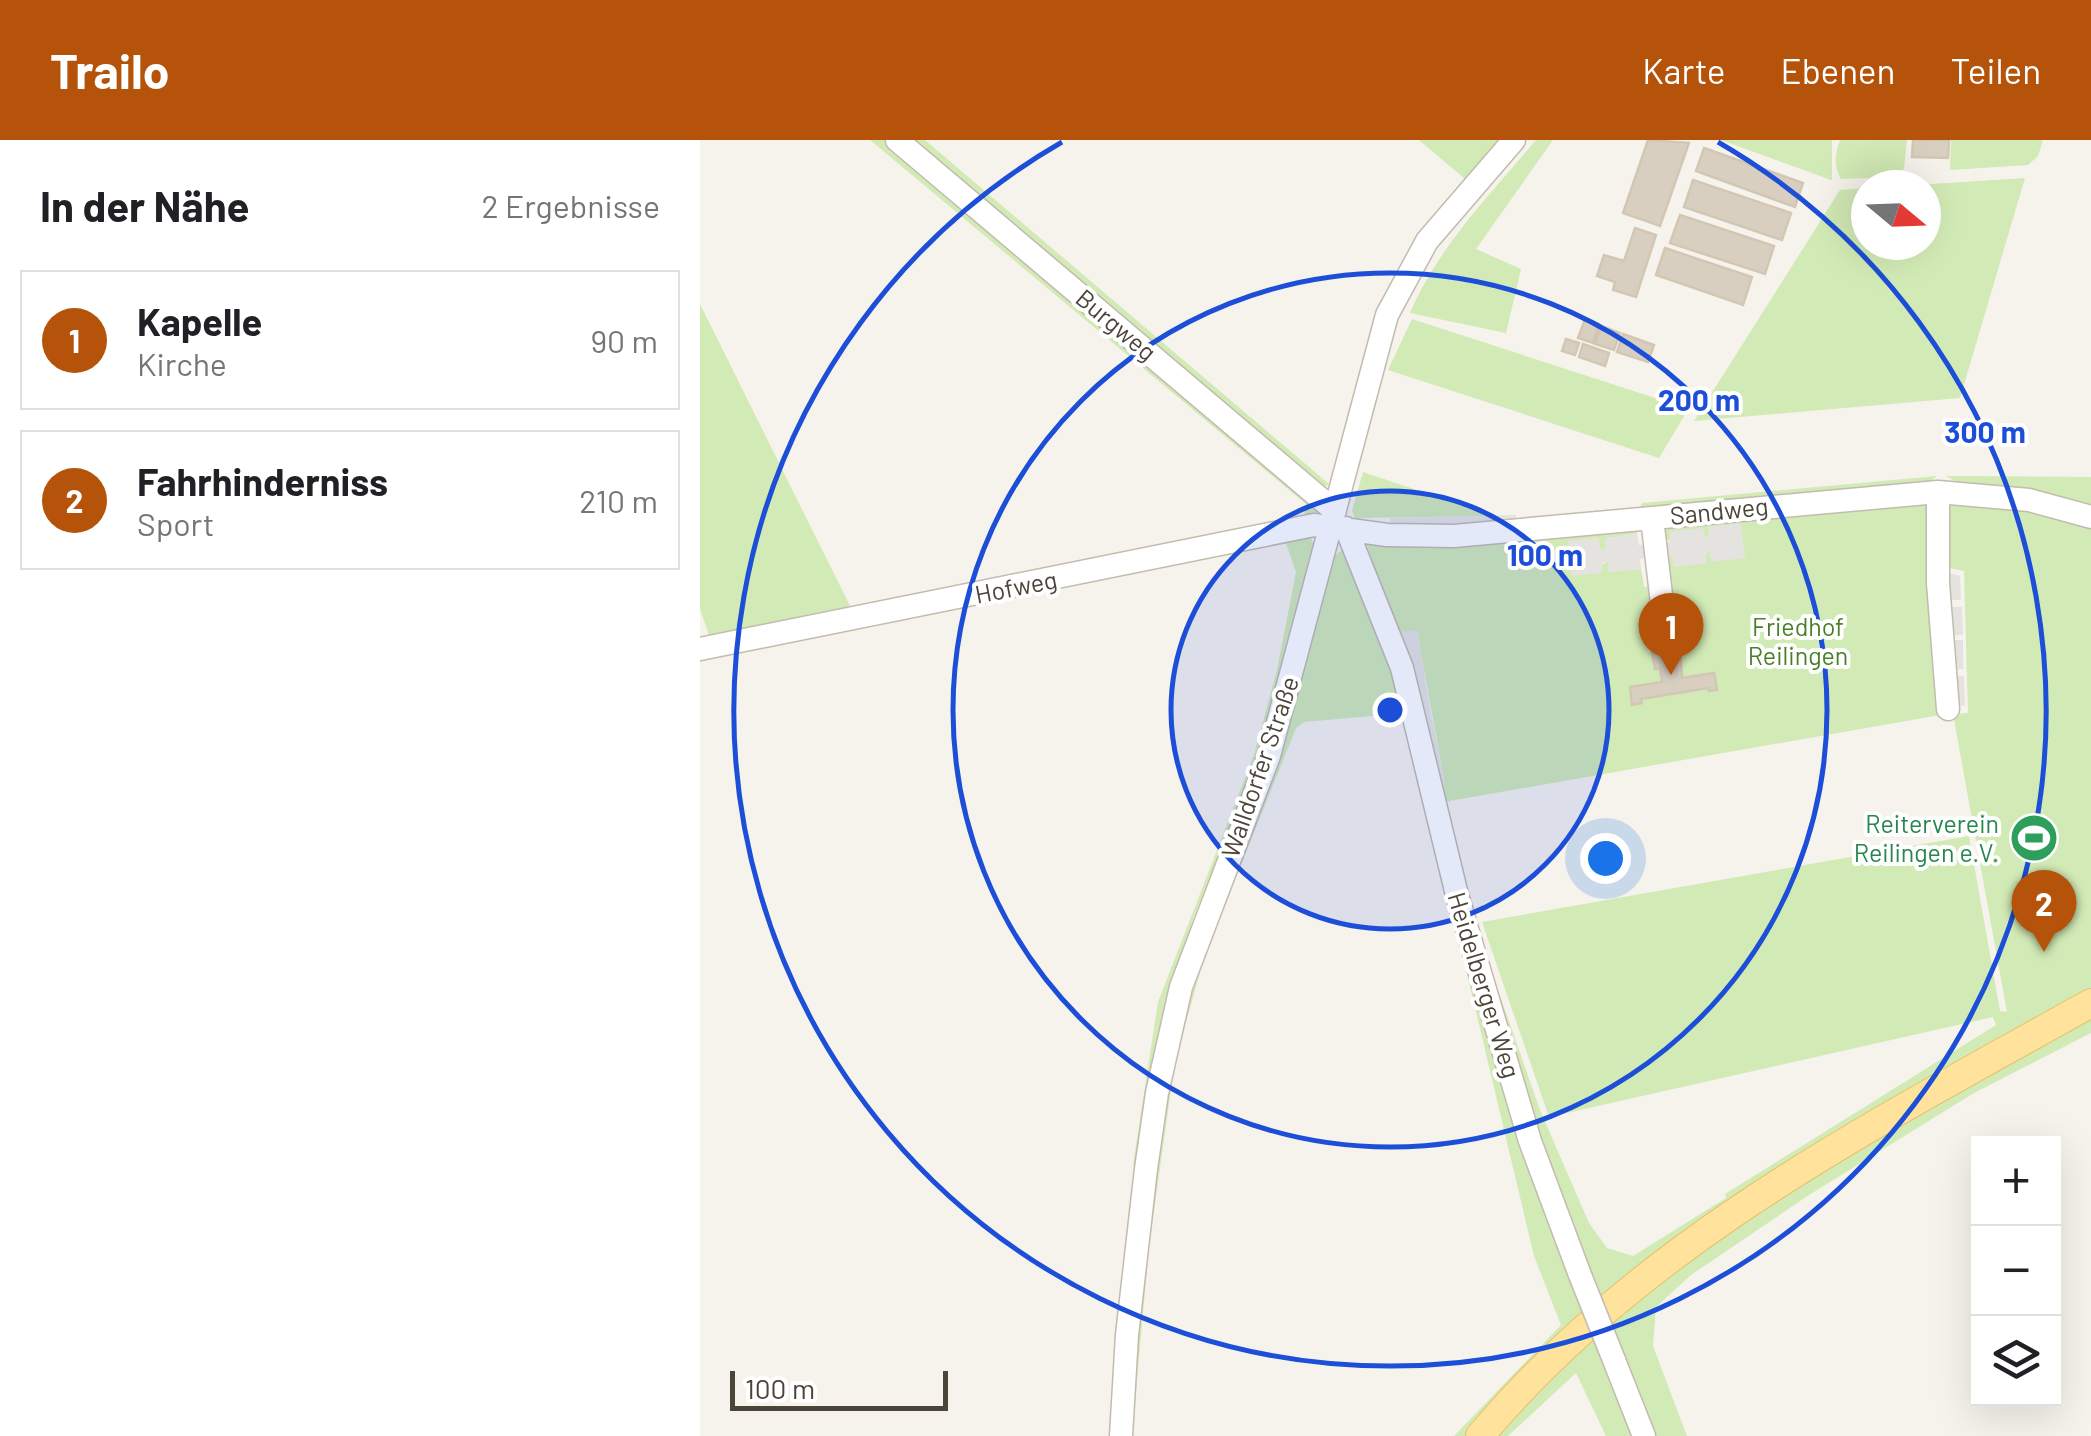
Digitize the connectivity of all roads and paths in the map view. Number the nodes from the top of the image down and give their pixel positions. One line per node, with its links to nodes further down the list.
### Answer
1 (897, 140): 6 (street, Burgweg)
2 (1514, 140): 6 (street, Walldorfer Straße)
3 (1938, 492): 4 (street, Sandweg); 5 (street, Sandweg); 9 (street)
4 (2091, 517)
5 (1652, 518): 6 (street, Sandweg); 7 (street)
6 (1338, 521): 8 (street, Hofweg); 11 (street, Walldorfer Straße); 13 (street, Heidelberger Weg, bridge)
7 (1667, 646)
8 (700, 649)
9 (1948, 709)
10 (2091, 1002): 12 (main road)
11 (1121, 1436)
12 (1480, 1436)
13 (1644, 1436)

